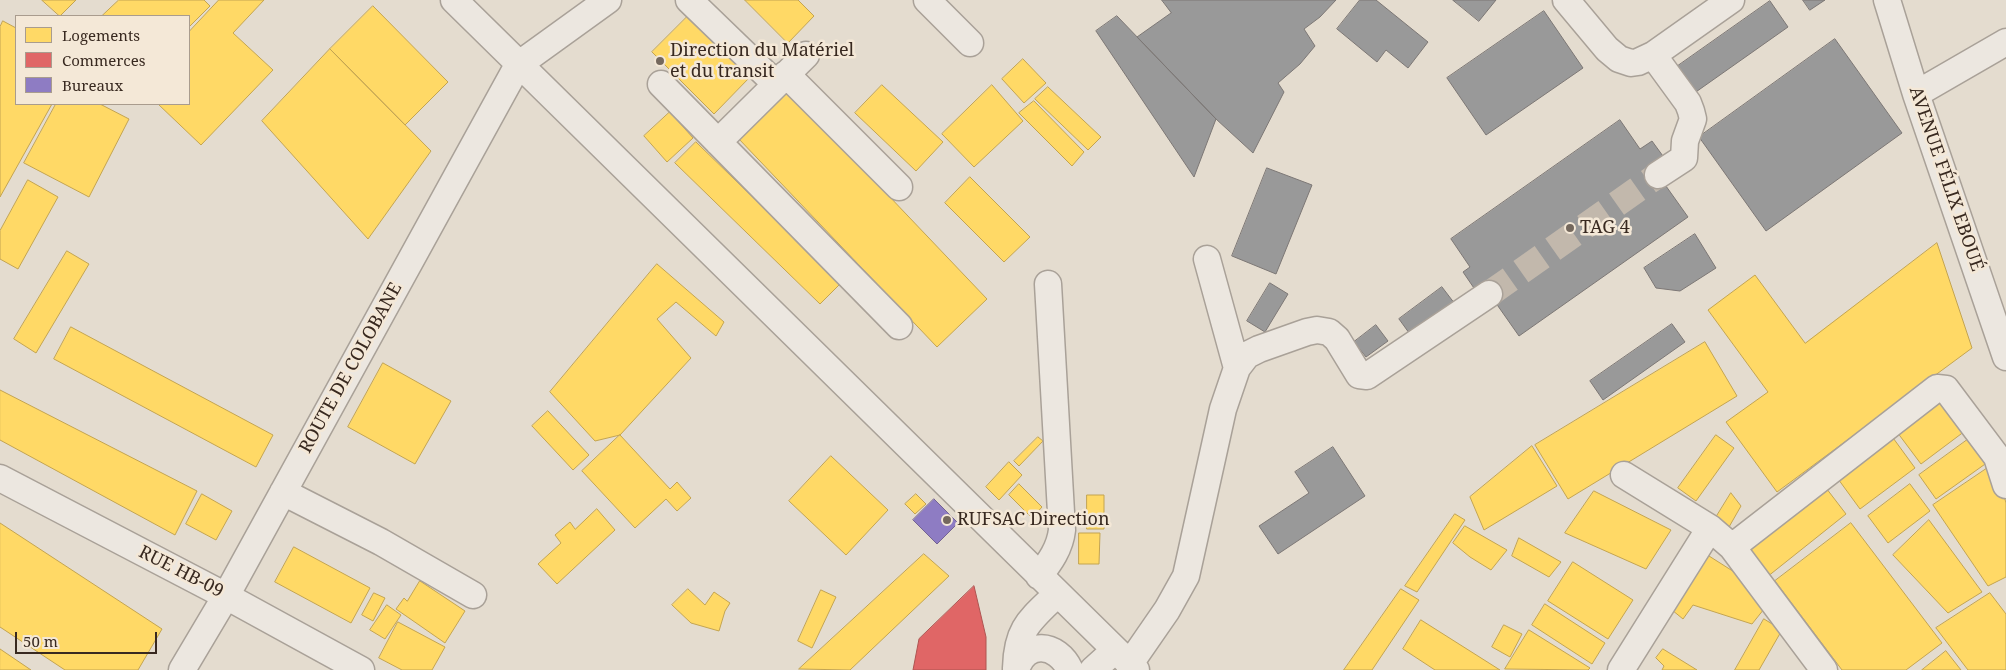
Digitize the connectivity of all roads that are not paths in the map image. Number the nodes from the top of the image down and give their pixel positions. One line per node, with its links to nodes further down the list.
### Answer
1 (454, 0): 8 (street)
2 (608, 0): 13 (street)
3 (689, 0): 14 (street)
4 (927, 0): 10 (street)
5 (1566, 0): 12 (street)
6 (1731, 0): 12 (street)
7 (1887, 0): 16 (street, AVENUE FÉLIX EBOUÉ)
8 (479, 11): 13 (street)
9 (2006, 42): 16 (street)
10 (970, 43)
11 (806, 54): 14 (street)
12 (1653, 55): 18 (street)
13 (518, 65): 29 (street, ROUTE DE COLOBANE); 32 (street)
14 (781, 79): 17 (street); 19 (street)
15 (661, 84): 17 (street)
16 (1916, 94): 24 (street, AVENUE FÉLIX EBOUÉ)
17 (718, 142): 23 (street)
18 (1658, 175)
19 (899, 187)
20 (1207, 260): 25 (street)
21 (1048, 284): 32 (street)
22 (1489, 294): 25 (street)
23 (899, 326)
24 (2006, 357)
25 (1237, 368): 37 (street)
26 (1624, 475): 30 (street)
27 (0, 478): 34 (street, RUE HB-09)
28 (2006, 485): 31 (street)
29 (283, 492): 33 (street); 34 (street, ROUTE DE COLOBANE)
30 (1710, 528): 31 (street); 42 (street)
31 (1732, 547): 43 (street)
32 (1048, 585): 35 (street); 37 (street)
33 (473, 595)
34 (226, 596): 39 (street, ROUTE DE COLOBANE); 40 (street, RUE HB-09)
35 (1031, 620): 36 (street); 38 (street)
36 (1063, 660): 38 (street)
37 (1126, 662): 41 (street)
38 (1016, 669)
39 (182, 670)
40 (360, 670)
41 (1093, 670)
42 (1621, 670)
43 (1824, 670)

